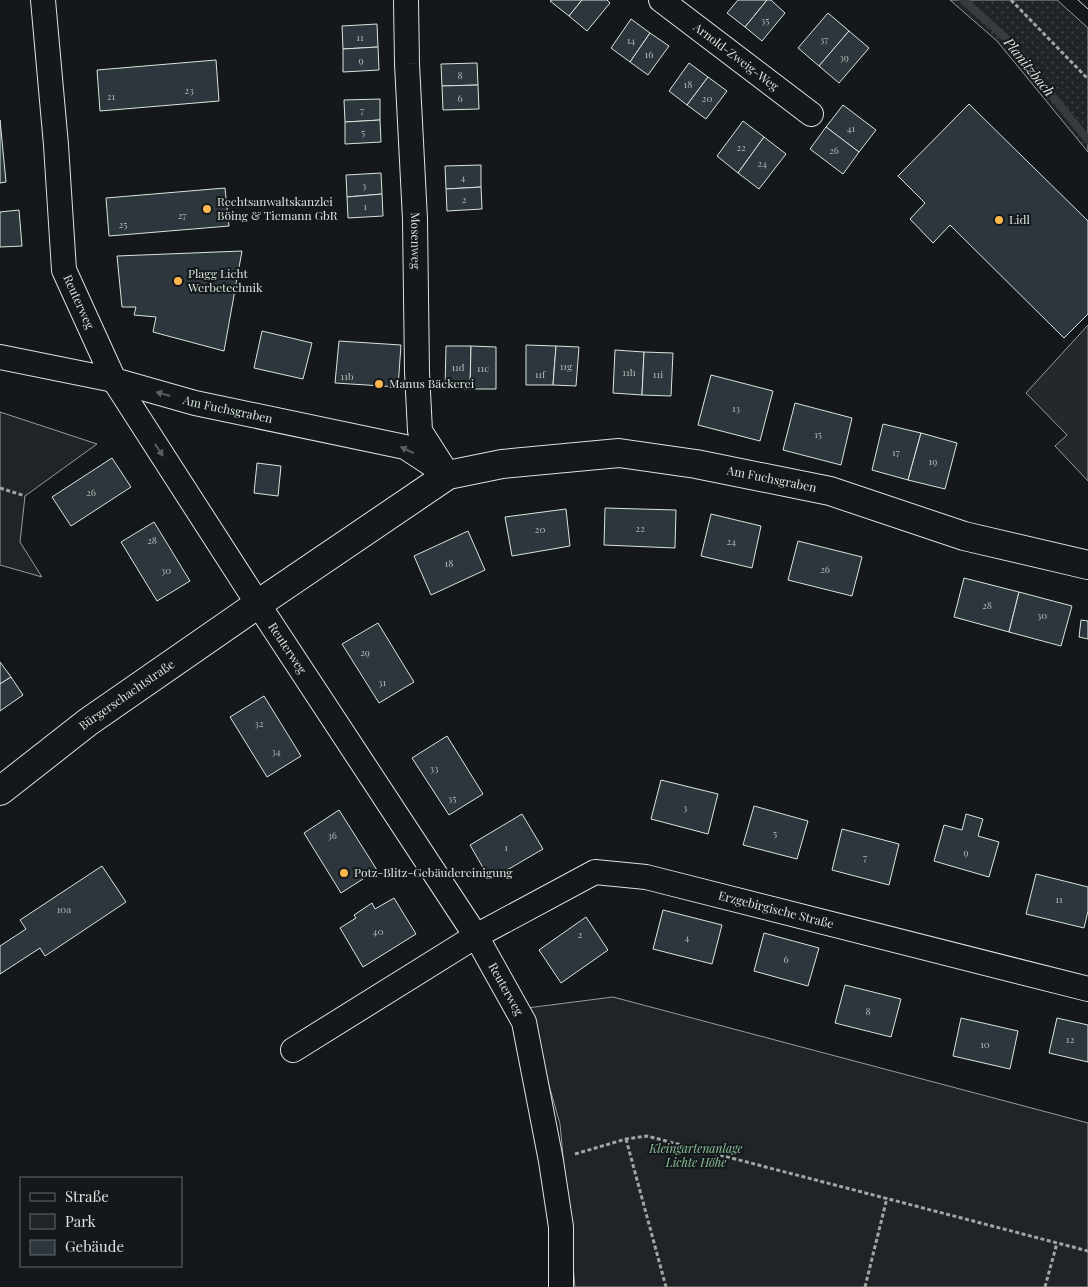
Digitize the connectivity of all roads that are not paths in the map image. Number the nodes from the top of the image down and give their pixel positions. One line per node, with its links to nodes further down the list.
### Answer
1 (43, 0): 6 (street, Reuterweg)
2 (406, 0): 7 (street, Mosenweg)
3 (661, 0): 4 (street, Arnold-Zweig-Weg)
4 (811, 114)
5 (0, 357): 6 (street, Am Fuchsgraben)
6 (114, 380): 7 (street, Am Fuchsgraben, one-way to 6); 9 (street, Reuterweg, one-way to 9)
7 (448, 475): 8 (main road, Am Fuchsgraben); 9 (main road, Am Fuchsgraben)
8 (1088, 565)
9 (258, 604): 10 (main road, Bürgerschachtstraße); 11 (street, Reuterweg)
10 (0, 791)
11 (476, 936): 12 (street, Erzgebirgische Straße); 13 (street, Erzgebirgische Straße); 14 (street, Reuterweg)
12 (1088, 989)
13 (294, 1050)
14 (561, 1287)

